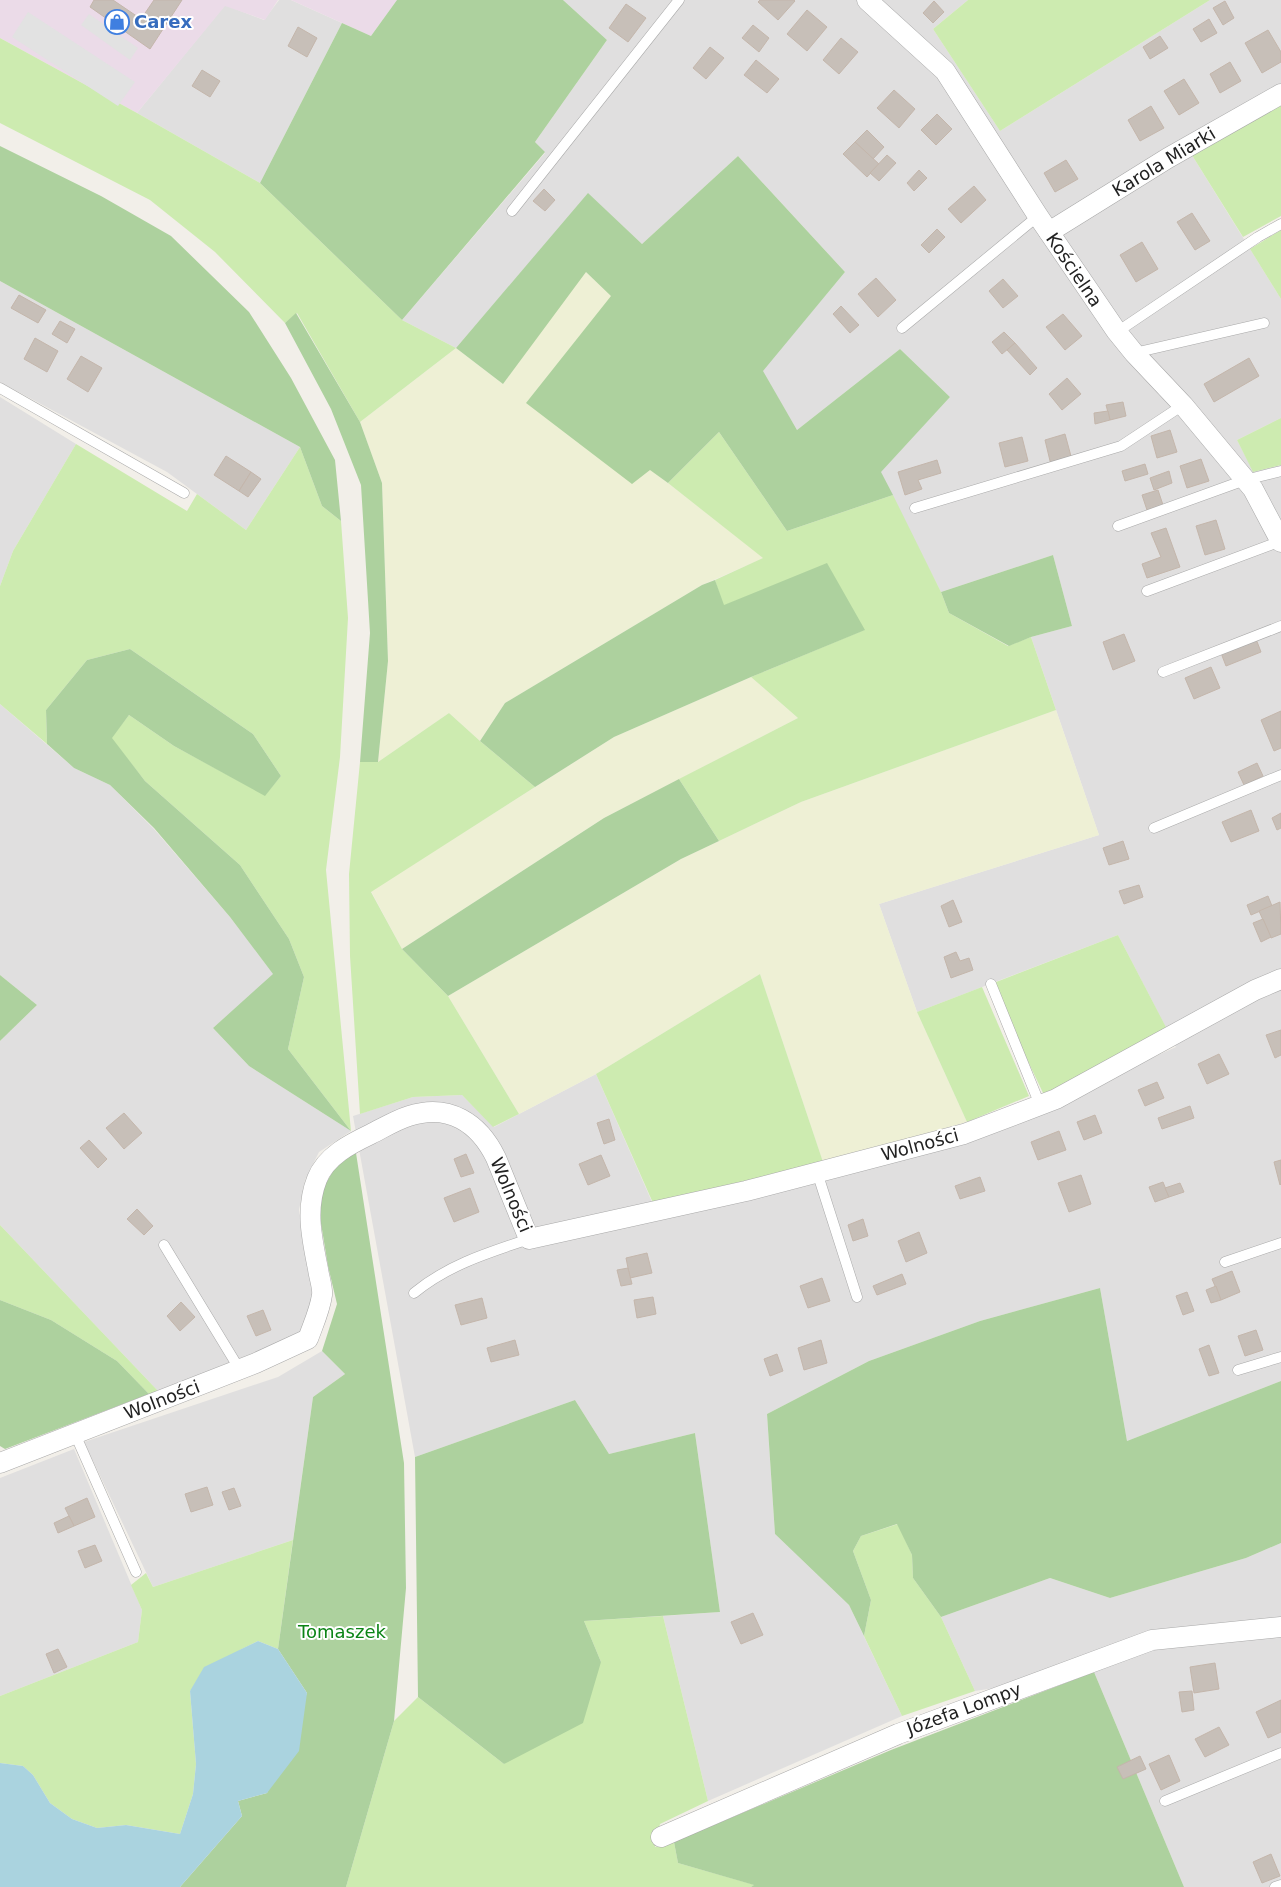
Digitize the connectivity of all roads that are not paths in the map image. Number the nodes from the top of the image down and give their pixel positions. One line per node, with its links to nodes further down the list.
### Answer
1 (679, 0): 4 (lane)
2 (867, 0): 5 (street, Kościelna)
3 (1281, 94): 5 (street, Karola Miarki)
4 (512, 211)
5 (1043, 224): 8 (lane); 9 (street, Kościelna)
6 (1281, 224): 9 (lane)
7 (1264, 323): 10 (lane)
8 (902, 328)
9 (1117, 332): 10 (street, Kościelna)
10 (1134, 354): 12 (street, Kościelna)
11 (0, 388): 15 (lane)
12 (1184, 405): 14 (street, Kościelna); 16 (lane)
13 (1281, 471): 14 (lane)
14 (1245, 480): 17 (lane); 18 (street, Kościelna)
15 (184, 494)
16 (915, 508)
17 (1118, 526)
18 (1281, 542): 19 (lane)
19 (1147, 591)
20 (1281, 626): 21 (lane)
21 (1164, 672)
22 (1281, 775): 23 (lane)
23 (1154, 828)
24 (1281, 979): 26 (street, Wolności)
25 (991, 984): 26 (lane)
26 (1040, 1105): 27 (street, Wolności)
27 (817, 1172): 28 (street, Wolności); 33 (lane)
28 (529, 1239): 32 (lane); 35 (street, Wolności)
29 (1281, 1243): 31 (lane)
30 (164, 1246): 35 (lane)
31 (1224, 1262)
32 (414, 1293)
33 (857, 1297)
34 (1281, 1357): 36 (lane)
35 (240, 1370): 37 (street, Wolności)
36 (1238, 1370)
37 (75, 1434): 38 (street, Wolności); 39 (lane)
38 (0, 1463)
39 (136, 1572)
40 (1281, 1627): 43 (street, Józefa Lompy)
41 (1281, 1753): 42 (lane)
42 (1165, 1801)
43 (661, 1838)
44 (1281, 1885): 45 (lane)
45 (1275, 1887)

